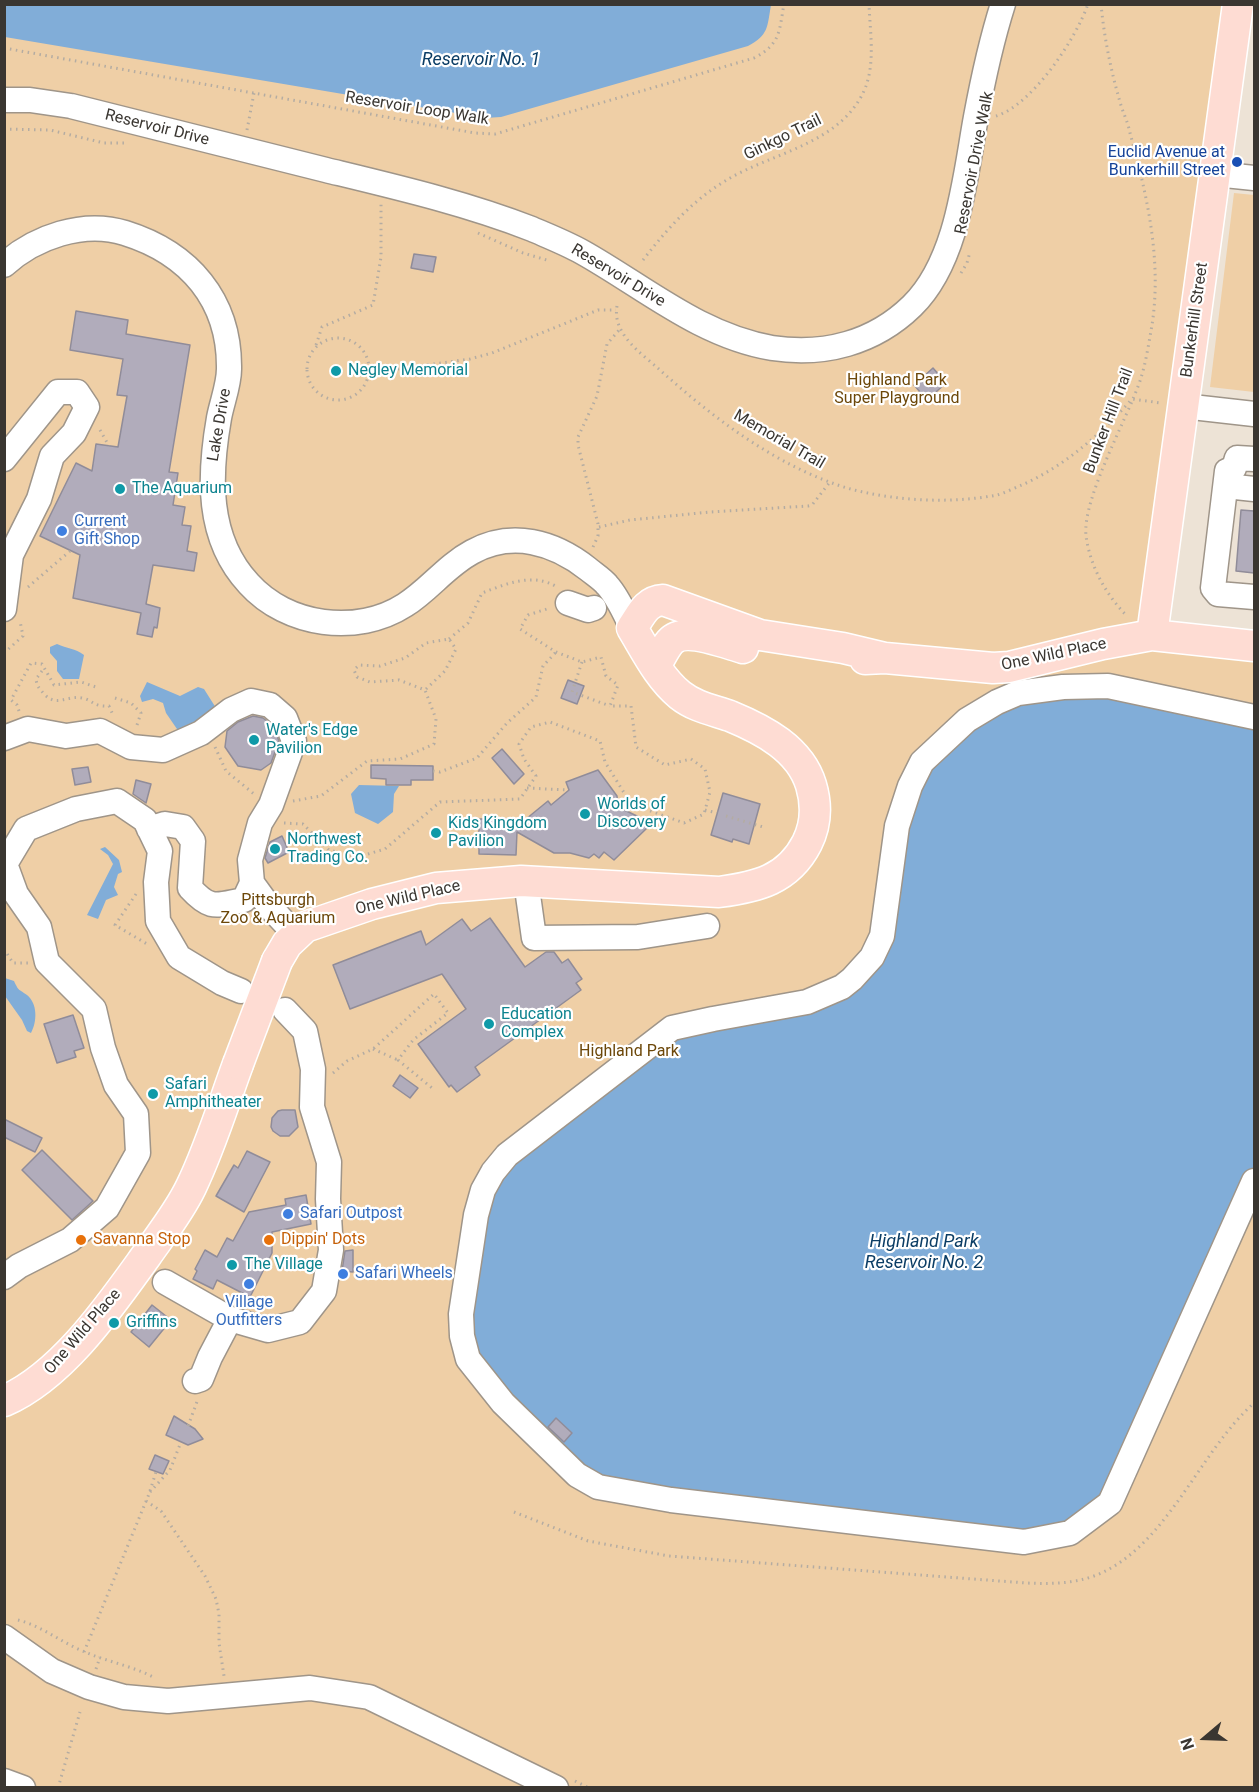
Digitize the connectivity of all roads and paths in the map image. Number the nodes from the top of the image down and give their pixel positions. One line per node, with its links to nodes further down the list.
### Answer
1 (784, 4): 8 (path, Reservoir Loop Walk)
2 (869, 4): 17 (path, Ginkgo Trail)
3 (1003, 4): 11 (street, Reservoir Drive)
4 (1088, 4): 11 (path)
5 (1101, 4): 23 (path, Bunker Hill Trail)
6 (1238, 4): 13 (main road, Bunkerhill Street)
7 (4, 48): 8 (path, Reservoir Loop Walk)
8 (254, 93): 12 (path)
9 (4, 100): 11 (street, Reservoir Drive)
10 (999, 104): 11 (path, Reservoir Drive Walk)
11 (989, 120)
12 (248, 126)
13 (1215, 174): 14 (street); 24 (main road, Bunkerhill Street)
14 (1254, 178)
15 (381, 200): 21 (path)
16 (972, 242): 19 (path, Reservoir Drive Walk)
17 (643, 260)
18 (4, 266): 33 (street, Lake Drive)
19 (955, 282)
20 (620, 329): 22 (path, Memorial Trail); 28 (path, Memorial Trail); 31 (path)
21 (316, 347): 22 (path); 22 (path)
22 (368, 374)
23 (1132, 399): 24 (path); 28 (path, Memorial Trail); 39 (path, Bunker Hill Trail)
24 (1177, 405): 25 (street); 39 (main road, Bunkerhill Street)
25 (1254, 414)
26 (4, 459): 37 (street)
27 (1254, 459): 29 (street)
28 (831, 482): 31 (path)
29 (1226, 486): 30 (street); 34 (street)
30 (1254, 489)
31 (599, 527): 33 (path)
32 (70, 551): 37 (path)
33 (583, 565): 38 (street, Lake Drive)
34 (1254, 597)
35 (568, 603): 36 (street); 40 (path); 42 (path)
36 (594, 608)
37 (5, 609): 43 (path)
38 (632, 628): 44 (main road, One Wild Place); 46 (main road, One Wild Place)
39 (1142, 629): 41 (main road, One Wild Place); 44 (main road, One Wild Place)
40 (449, 639): 49 (path); 49 (path)
41 (1254, 646)
42 (556, 652): 45 (path); 59 (path)
43 (4, 653)
44 (885, 658): 46 (main road, One Wild Place)
45 (582, 662): 51 (path); 51 (path)
46 (655, 666): 70 (main road, One Wild Place)
47 (42, 671): 55 (path)
48 (96, 687): 52 (path)
49 (425, 690): 57 (path)
50 (115, 698): 55 (path)
51 (610, 706): 64 (path)
52 (20, 713)
53 (1254, 717): 82 (street)
54 (4, 738): 55 (street)
55 (132, 743): 66 (street)
56 (214, 746): 66 (path)
57 (367, 761): 58 (path); 66 (path)
58 (375, 765)
59 (433, 771)
60 (527, 788): 61 (path); 63 (path); 66 (path)
61 (568, 790)
62 (616, 791): 63 (path)
63 (623, 792): 64 (path)
64 (705, 810): 65 (path)
65 (717, 813)
66 (266, 814): 71 (street)
67 (726, 816): 68 (path)
68 (763, 827)
69 (149, 829): 71 (street); 75 (street); 76 (street)
70 (525, 881): 72 (street); 73 (main road, One Wild Place)
71 (252, 883): 73 (street)
72 (707, 926)
73 (296, 935): 87 (main road, One Wild Place, bridge)
74 (4, 949): 75 (path)
75 (47, 962): 83 (street)
76 (241, 991)
77 (285, 1010): 85 (street)
78 (373, 1048): 79 (path); 79 (path); 80 (path)
79 (398, 1060): 81 (path)
80 (328, 1077)
81 (432, 1088)
82 (1254, 1181)
83 (4, 1277)
84 (165, 1282): 85 (street)
85 (230, 1320): 86 (street)
86 (195, 1381)
87 (4, 1401)
88 (181, 1442): 90 (path)
89 (156, 1472): 90 (path)
90 (149, 1494): 91 (path)
91 (146, 1501): 93 (path); 97 (path)
92 (9, 1628): 93 (path); 102 (street)
93 (84, 1652): 94 (path)
94 (100, 1657): 95 (path); 96 (path)
95 (96, 1669)
96 (157, 1679)
97 (224, 1681)
98 (80, 1712): 101 (path)
99 (4, 1781): 100 (street)
100 (23, 1788)
101 (58, 1788)
102 (556, 1788)

